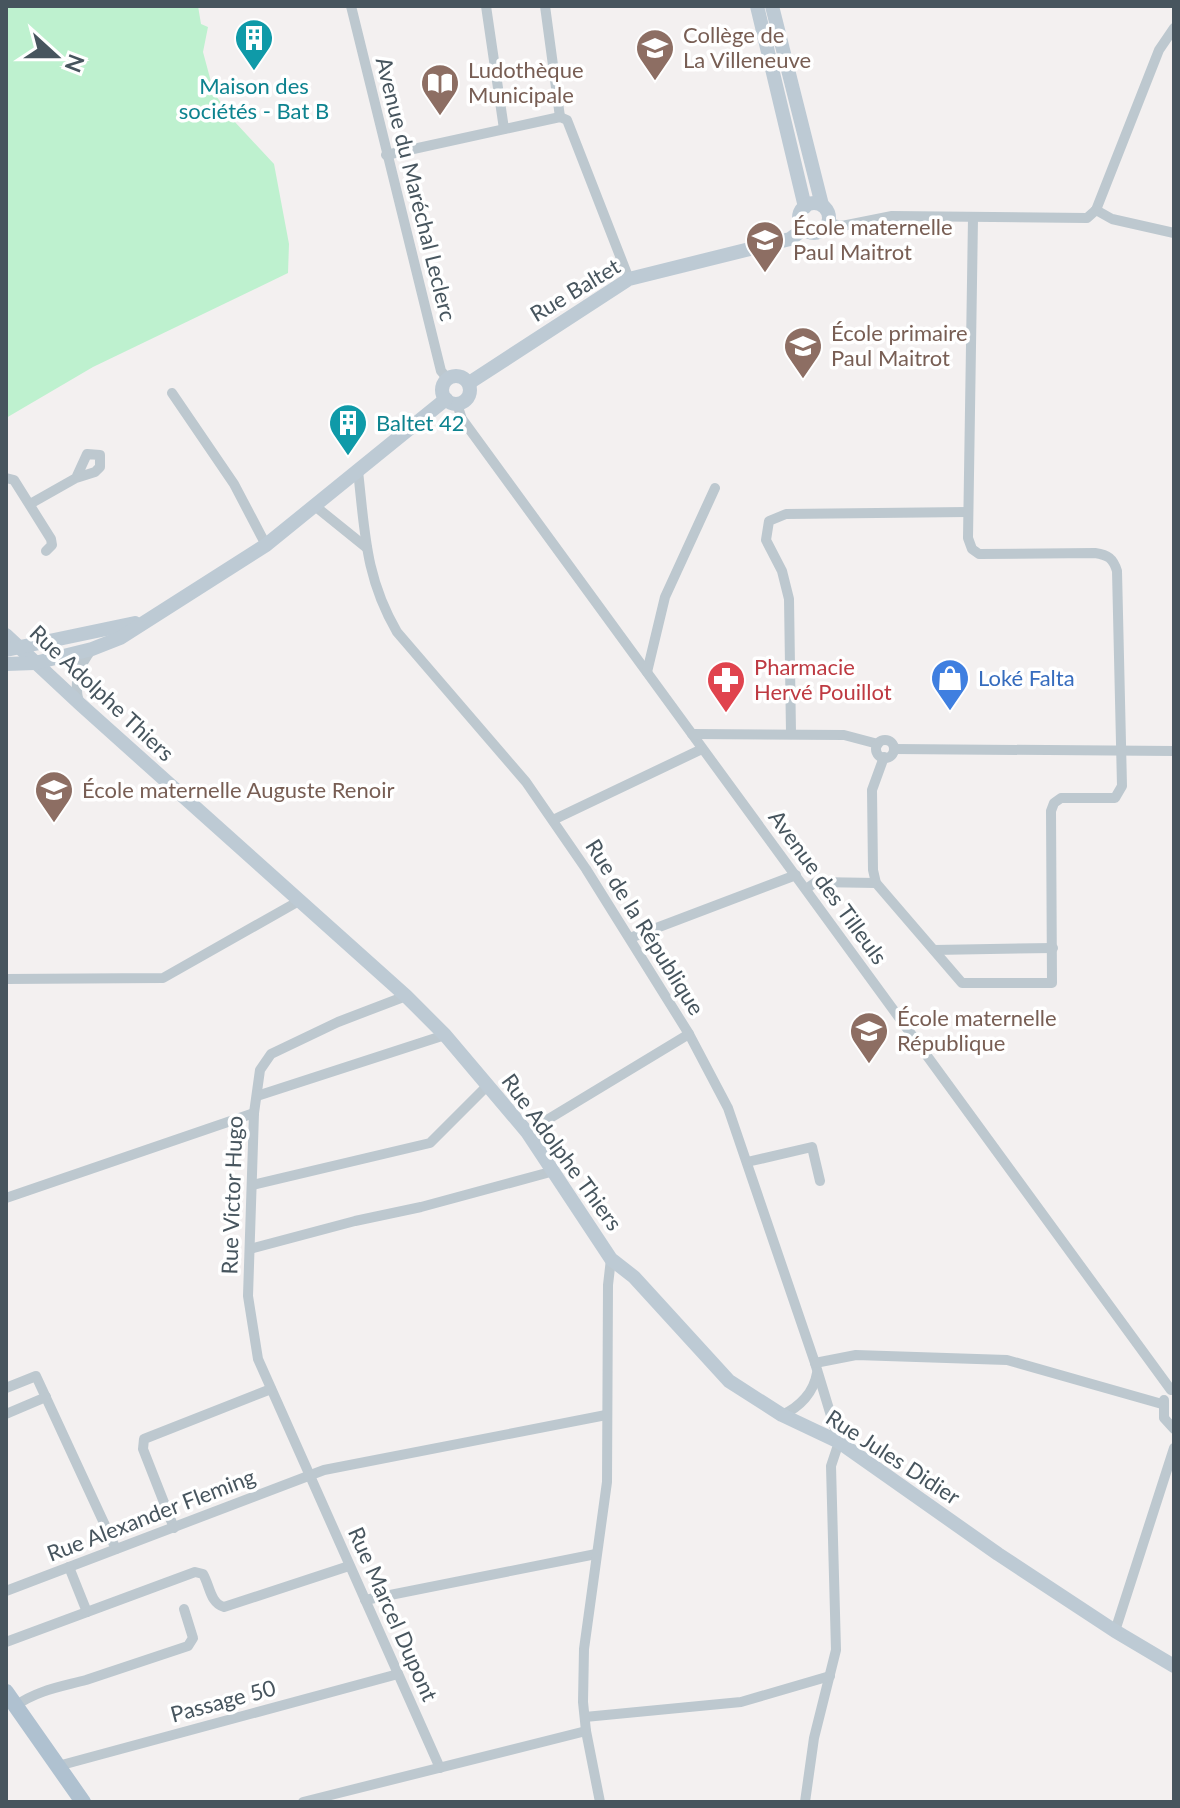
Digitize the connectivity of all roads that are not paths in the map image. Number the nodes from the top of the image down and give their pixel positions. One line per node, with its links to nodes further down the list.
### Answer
1 (351, 6): 9 (street, Avenue du Maréchal Leclerc)
2 (486, 6): 8 (street)
3 (545, 6): 7 (street)
4 (757, 6): 11 (street)
5 (772, 6): 10 (street)
6 (1174, 28): 12 (street)
7 (560, 117): 8 (street); 17 (street)
8 (504, 129): 9 (street)
9 (386, 155): 18 (street, Avenue du Maréchal Leclerc)
10 (822, 205): 11 (street); 14 (street)
11 (805, 207): 15 (street)
12 (1096, 210): 13 (street); 16 (street)
13 (973, 218): 14 (street); 28 (street)
14 (828, 223): 15 (street)
15 (804, 229): 17 (street, Rue Baltet)
16 (1174, 233)
17 (629, 279): 19 (street, Rue Baltet)
18 (444, 375): 19 (street); 21 (street)
19 (469, 383): 21 (street)
20 (172, 393): 29 (street)
21 (451, 401): 22 (street); 38 (street, Avenue des Tilleuls)
22 (358, 471): 27 (street); 30 (street, Rue de la République)
23 (6, 478): 26 (street)
24 (76, 478): 26 (street)
25 (715, 488): 38 (street)
26 (30, 504): 31 (street)
27 (315, 506): 29 (street); 30 (street)
28 (968, 512): 40 (street); 45 (street)
29 (266, 545): 32 (street)
30 (367, 548): 48 (street, Rue de la République)
31 (46, 551)
32 (148, 621): 34 (street); 35 (street)
33 (6, 635): 34 (street, Rue Adolphe Thiers)
34 (12, 649): 36 (street, Rue Adolphe Thiers)
35 (92, 649): 36 (street); 39 (street)
36 (35, 663): 37 (street); 39 (street, Rue Adolphe Thiers)
37 (6, 664)
38 (647, 672): 41 (street, Avenue des Tilleuls)
39 (80, 704): 52 (street, Rue Adolphe Thiers)
40 (791, 733): 41 (street); 42 (street)
41 (692, 734): 43 (street, Avenue des Tilleuls)
42 (878, 744): 44 (street); 47 (street)
43 (702, 749): 48 (street); 49 (street, Avenue des Tilleuls)
44 (894, 749): 45 (street); 47 (street)
45 (1121, 749): 46 (street); 54 (street)
46 (1174, 751)
47 (884, 757): 50 (street)
48 (553, 820): 53 (street, Rue de la République)
49 (796, 875): 51 (street, Avenue des Tilleuls); 53 (street)
50 (876, 883): 51 (street); 55 (street)
51 (806, 889): 74 (street, Avenue des Tilleuls)
52 (299, 901): 56 (street); 57 (street, Rue Adolphe Thiers)
53 (630, 938): 58 (street, Rue de la République)
54 (1053, 948): 55 (street); 55 (street)
55 (934, 950)
56 (8, 975)
57 (406, 996): 59 (street, Rue Adolphe Thiers); 61 (street, Rue Victor Hugo)
58 (689, 1034): 63 (street); 64 (street, Rue de la République)
59 (445, 1035): 60 (street, Rue Adolphe Thiers); 61 (street)
60 (488, 1085): 63 (street, Rue Adolphe Thiers); 67 (street)
61 (257, 1096): 62 (street, Rue Victor Hugo)
62 (254, 1113): 67 (street, Rue Victor Hugo); 68 (street)
63 (527, 1132): 65 (street, Rue Adolphe Thiers)
64 (747, 1162): 66 (street); 71 (street, Rue de la République)
65 (554, 1171): 69 (street); 70 (street, Rue Adolphe Thiers)
66 (820, 1181)
67 (252, 1185): 69 (street, Rue Victor Hugo)
68 (6, 1198)
69 (250, 1249): 73 (street, Rue Victor Hugo)
70 (611, 1259): 78 (street, Rue Adolphe Thiers); 79 (street, Rue Jules Didier)
71 (816, 1367): 76 (street); 79 (street); 81 (street, Rue de la République)
72 (6, 1388): 75 (street)
73 (271, 1389): 83 (street, Rue Victor Hugo); 84 (street)
74 (1173, 1390): 76 (street)
75 (46, 1397): 77 (street); 85 (street)
76 (1162, 1404): 80 (street)
77 (6, 1414)
78 (606, 1415): 83 (street, Rue Alexander Fleming); 86 (street, Rue Adolphe Thiers)
79 (782, 1415): 81 (street, Rue Jules Didier)
80 (1170, 1426): 82 (street)
81 (839, 1442): 93 (street, Rue Jules Didier); 97 (street)
82 (1172, 1451): 93 (street)
83 (309, 1477): 84 (street, Rue Alexander Fleming); 87 (street, Rue Marcel Dupont)
84 (174, 1528): 85 (street, Rue Alexander Fleming)
85 (116, 1549): 88 (street, Rue Alexander Fleming)
86 (596, 1554): 90 (street); 99 (street, Rue Adolphe Thiers)
87 (349, 1566): 90 (street, Rue Marcel Dupont); 92 (street)
88 (69, 1567): 89 (street, Rue Alexander Fleming); 92 (street)
89 (6, 1591)
90 (365, 1600): 96 (street, Rue Marcel Dupont)
91 (184, 1609): 98 (street)
92 (87, 1612): 94 (street)
93 (1115, 1631): 95 (street, Rue Jules Didier)
94 (6, 1642)
95 (1174, 1666)
96 (398, 1674): 101 (street, Passage 50); 102 (street, Rue Marcel Dupont)
97 (830, 1676): 99 (street); 107 (street)
98 (11, 1699): 101 (main road)
99 (585, 1717): 100 (street, Rue Adolphe Thiers)
100 (586, 1731): 102 (street); 106 (street, Rue Adolphe Thiers)
101 (58, 1766): 104 (main road)
102 (440, 1768): 103 (street)
103 (338, 1798): 105 (street)
104 (83, 1802)
105 (303, 1802)
106 (600, 1802)
107 (805, 1802)

